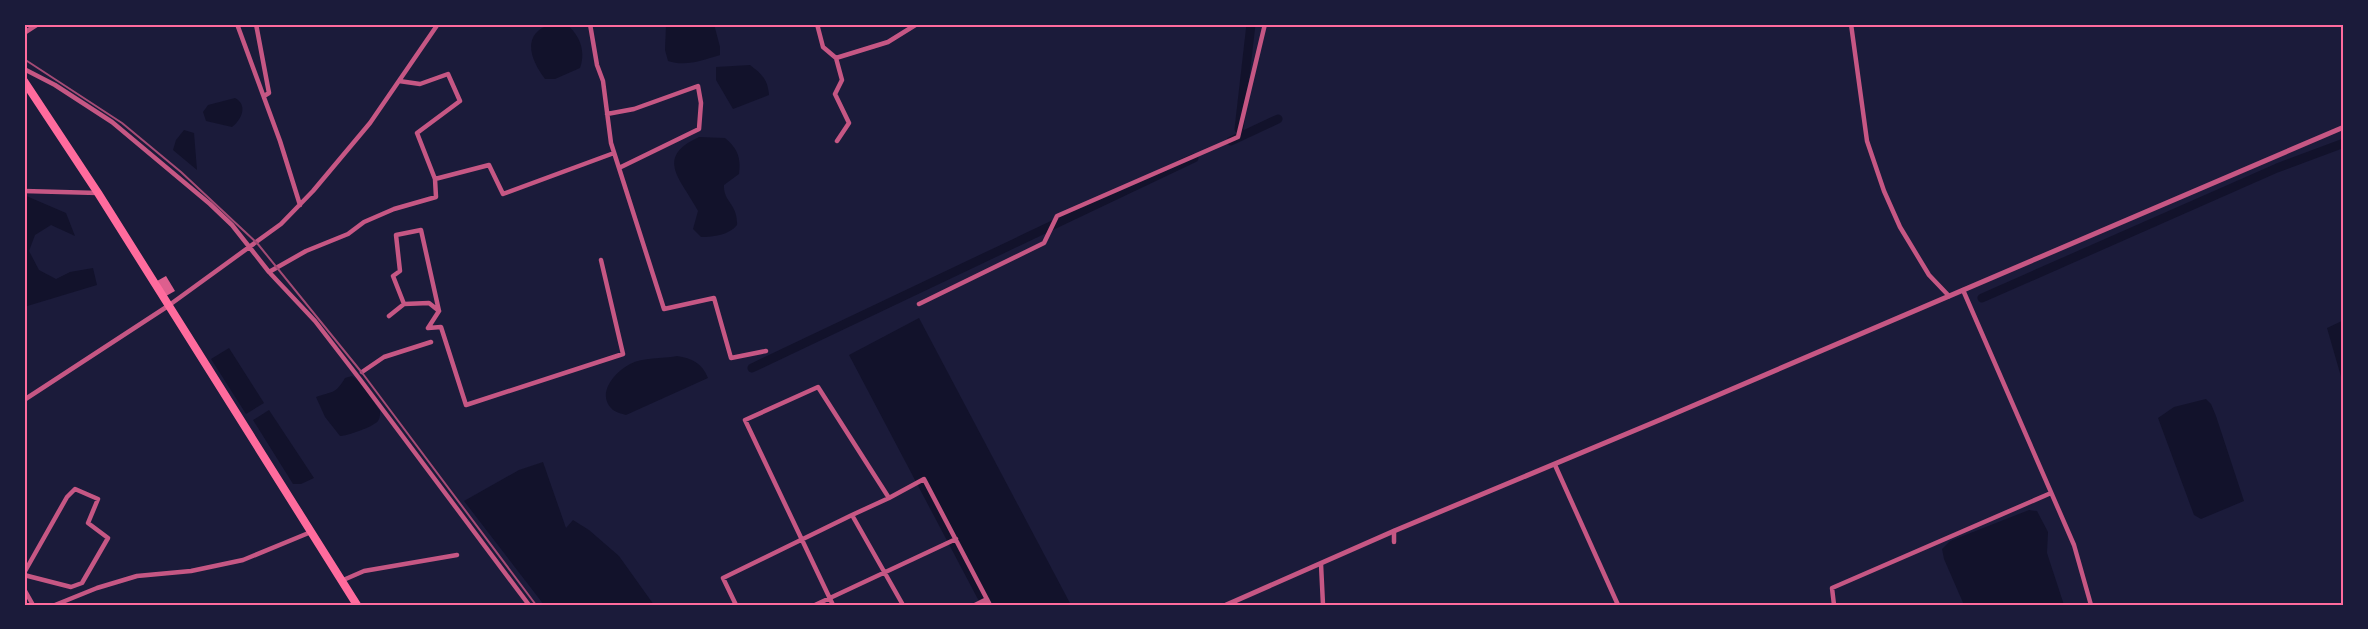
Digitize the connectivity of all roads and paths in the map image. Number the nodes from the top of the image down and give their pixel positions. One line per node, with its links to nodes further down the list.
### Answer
1 (38, 24): 10 (street)
2 (237, 24): 15 (street)
3 (256, 24): 15 (street)
4 (438, 24): 14 (street)
5 (590, 24): 16 (street)
6 (817, 24): 11 (street)
7 (917, 24): 11 (street)
8 (1265, 24): 31 (street)
9 (1851, 24): 29 (street)
10 (24, 33)
11 (836, 58): 18 (street)
12 (24, 69): 25 (street)
13 (24, 81): 23 (highway)
14 (399, 81): 21 (street); 24 (street)
15 (264, 96): 24 (street)
16 (607, 114): 19 (street); 20 (street)
17 (2344, 127): 28 (street)
18 (837, 141)
19 (614, 153): 21 (street); 36 (street)
20 (621, 166)
21 (435, 178): 27 (street)
22 (24, 191): 23 (street)
23 (98, 193): 32 (highway)
24 (300, 205): 25 (street)
25 (251, 247): 27 (street); 32 (street)
26 (601, 260): 33 (street)
27 (269, 272): 59 (street)
28 (1963, 290): 29 (street); 40 (street)
29 (1949, 296): 39 (street)
30 (404, 304): 33 (street); 33 (street); 34 (street)
31 (919, 304)
32 (168, 306): 38 (street); 44 (highway)
33 (439, 311)
34 (389, 316)
35 (430, 342): 37 (street)
36 (766, 351)
37 (362, 372)
38 (24, 400)
39 (1555, 465): 43 (street); 68 (street)
40 (2051, 493): 69 (street); 70 (street)
41 (889, 498): 42 (street); 45 (street); 46 (street)
42 (852, 515): 45 (street); 51 (street)
43 (1394, 531): 47 (street); 49 (street)
44 (311, 532): 52 (highway); 57 (street)
45 (801, 539): 54 (street); 60 (street)
46 (956, 539): 51 (street); 55 (street)
47 (1394, 542)
48 (457, 555): 52 (street)
49 (1321, 564): 66 (street); 67 (street)
50 (24, 574): 50 (street)
51 (884, 574): 54 (street); 63 (street)
52 (341, 580): 58 (highway)
53 (24, 589): 56 (street)
54 (829, 598): 61 (street); 62 (street)
55 (987, 599): 64 (street); 65 (street)
56 (33, 605)
57 (55, 605)
58 (357, 605)
59 (529, 605)
60 (736, 605)
61 (815, 605)
62 (833, 605)
63 (903, 605)
64 (975, 605)
65 (990, 605)
66 (1226, 605)
67 (1323, 605)
68 (1618, 605)
69 (1834, 605)
70 (2091, 605)

